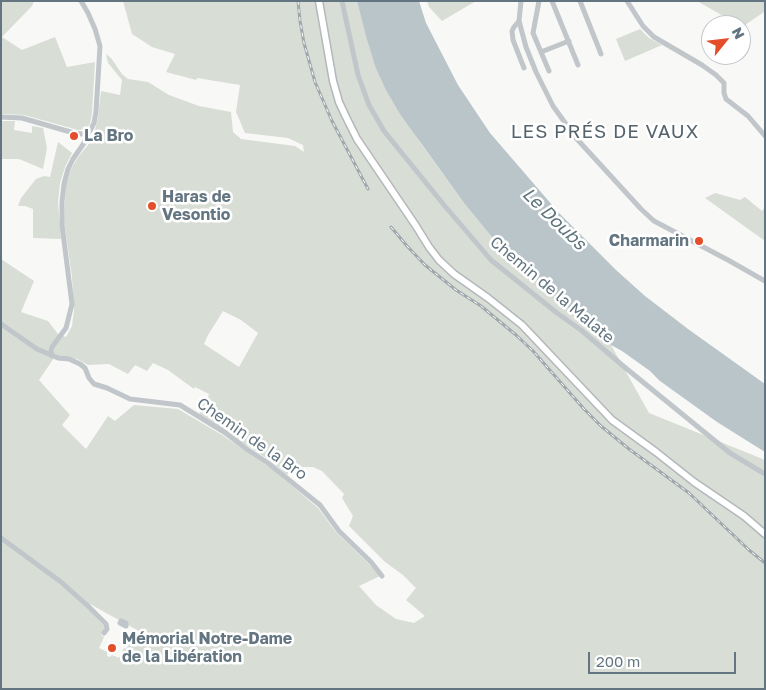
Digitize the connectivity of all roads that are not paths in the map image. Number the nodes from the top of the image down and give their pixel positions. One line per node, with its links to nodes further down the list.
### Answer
1 (81, 1): 17 (street)
2 (319, 1): 23 (main road)
3 (342, 1): 22 (street, Chemin de la Malate)
4 (521, 1): 9 (street)
5 (538, 1): 11 (street)
6 (552, 1): 10 (street)
7 (580, 1): 12 (street)
8 (627, 1): 18 (street)
9 (519, 21): 14 (street); 19 (street)
10 (569, 41): 11 (street); 13 (street)
11 (541, 52): 15 (street)
12 (602, 54)
13 (578, 65)
14 (524, 68)
15 (549, 71)
16 (1, 117): 17 (street)
17 (87, 133): 21 (street)
18 (765, 136)
19 (765, 281)
20 (1, 324): 21 (street, Chemin de la Bro)
21 (52, 356): 25 (street, Chemin de la Bro)
22 (765, 474)
23 (765, 534)
24 (1, 538): 26 (street)
25 (382, 576)
26 (104, 633)

